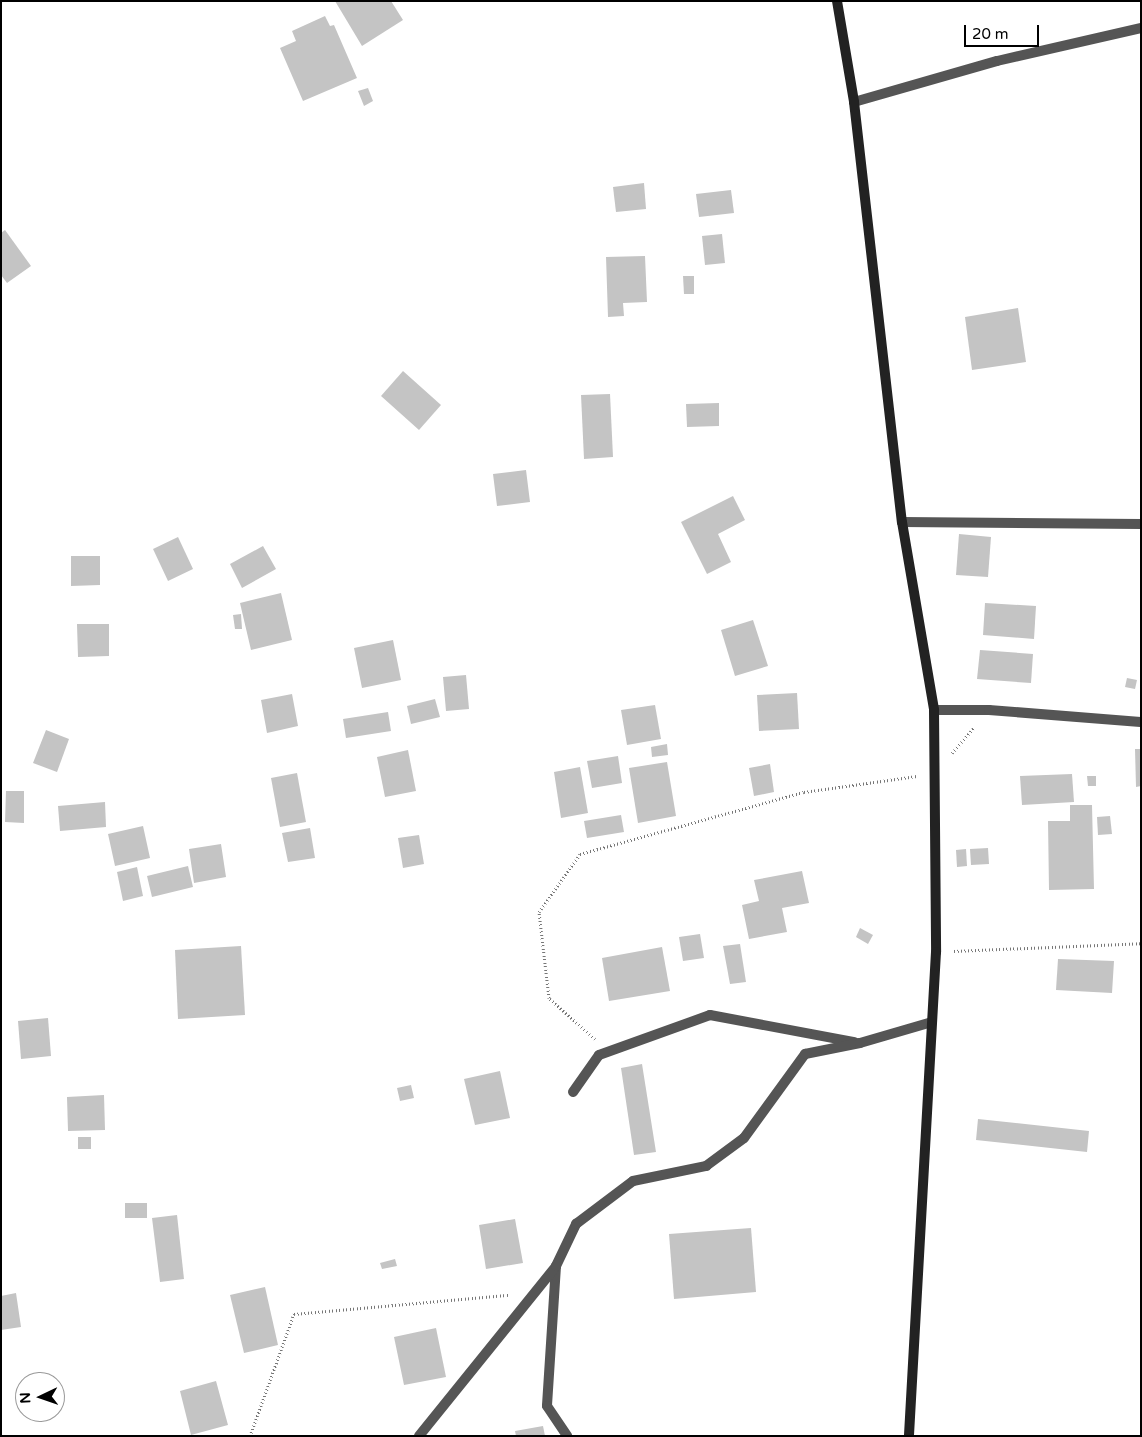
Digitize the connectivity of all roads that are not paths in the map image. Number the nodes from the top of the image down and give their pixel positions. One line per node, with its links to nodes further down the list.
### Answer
1 (837, 1): 3 (main road)
2 (1141, 28): 3 (street)
3 (854, 102): 4 (main road)
4 (902, 522): 5 (street); 6 (main road)
5 (1141, 524)
6 (934, 710): 7 (street); 8 (main road)
7 (1141, 722)
8 (932, 1022): 9 (street); 14 (main road)
9 (860, 1043): 10 (street); 11 (street)
10 (573, 1092)
11 (556, 1266): 12 (street); 13 (street)
12 (419, 1436)
13 (567, 1436)
14 (909, 1436)

